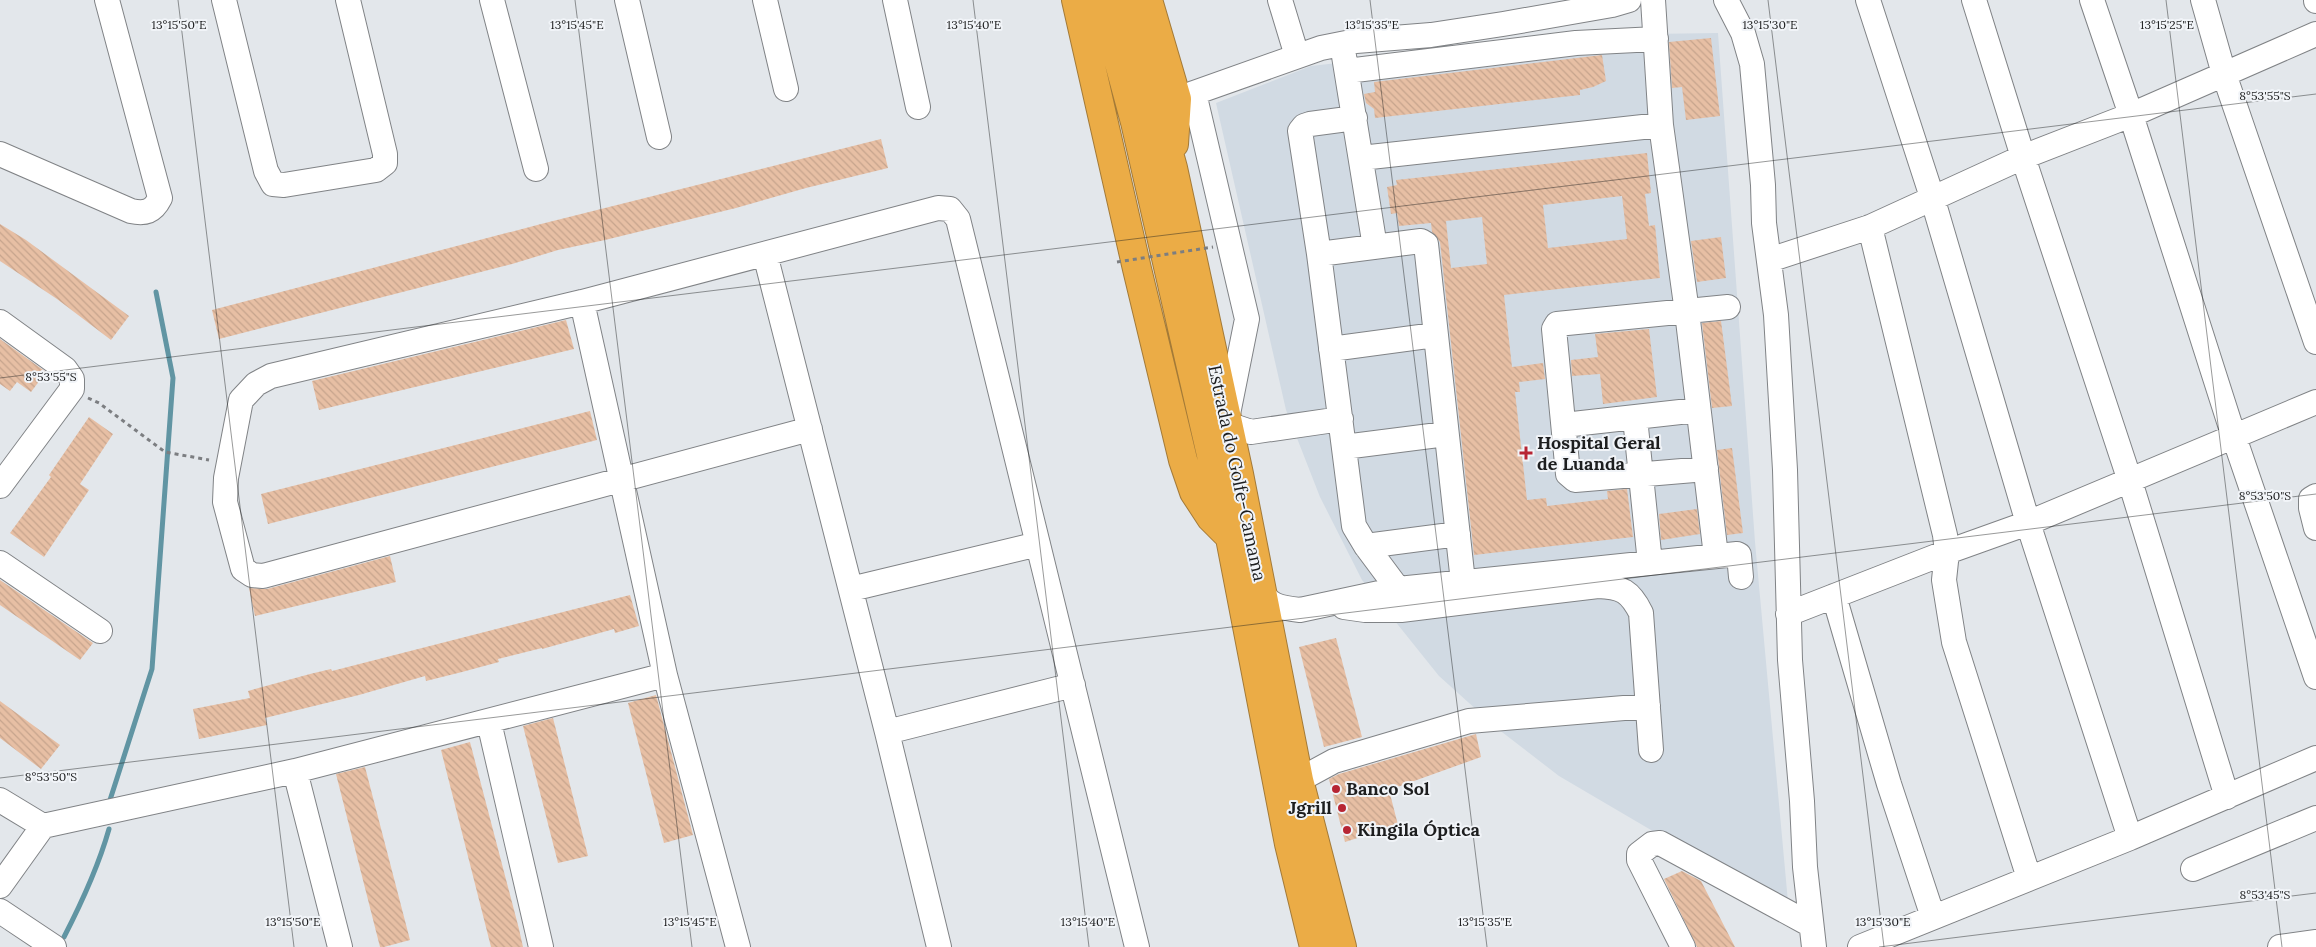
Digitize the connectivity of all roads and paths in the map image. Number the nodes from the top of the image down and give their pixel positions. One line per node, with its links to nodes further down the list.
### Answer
1 (108, 0): 33 (street)
2 (224, 0): 3 (street)
3 (348, 0)
4 (492, 0): 36 (street)
5 (627, 0): 32 (street)
6 (765, 0): 26 (street)
7 (895, 0): 28 (street)
8 (1076, 0): 76 (highway)
9 (1102, 0): 76 (highway, Estrada do Golfe-Camama)
10 (1127, 0): 37 (highway, Estrada do Golfe-Camama)
11 (1148, 0): 27 (highway)
12 (1280, 0): 23 (street)
13 (1630, 0): 22 (street)
14 (1654, 0): 21 (street)
15 (1726, 0): 44 (street)
16 (1868, 0): 38 (street)
17 (1974, 0): 35 (street)
18 (2092, 0): 29 (street)
19 (2203, 0): 25 (street)
20 (2316, 34): 25 (street)
21 (1656, 39): 24 (street); 31 (street)
22 (1342, 44): 23 (street); 24 (street)
23 (1297, 56): 27 (street)
24 (1347, 71): 30 (street)
25 (2224, 74): 29 (street); 51 (street)
26 (786, 89)
27 (1185, 96): 37 (highway); 57 (street)
28 (918, 107)
29 (2131, 114): 35 (street); 63 (street)
30 (1355, 118): 34 (street); 43 (street)
31 (1661, 125): 34 (street); 48 (street)
32 (659, 137)
33 (0, 154)
34 (1361, 158): 41 (street)
35 (2023, 158): 38 (street); 70 (street)
36 (536, 168)
37 (1172, 168): 57 (highway, Estrada do Golfe-Camama)
38 (1932, 197): 39 (street); 73 (street)
39 (1870, 227): 44 (street); 79 (street)
40 (1213, 247): 45 (path, bridge)
41 (1375, 247): 43 (street); 50 (street)
42 (765, 254): 46 (street); 60 (street); 77 (street)
43 (1319, 254): 52 (street)
44 (1769, 260): 91 (street)
45 (1117, 262)
46 (582, 302): 65 (street); 69 (street)
47 (1728, 307): 48 (street)
48 (1687, 312): 55 (street); 59 (street)
49 (0, 322): 53 (street)
50 (1435, 335): 52 (street); 62 (street)
51 (2316, 342)
52 (1331, 349): 58 (street)
53 (65, 399): 65 (path); 71 (street)
54 (2316, 402): 63 (street)
55 (1698, 410): 56 (street); 66 (street)
56 (1635, 418): 59 (street); 68 (street)
57 (1227, 419): 61 (street); 67 (highway, Estrada do Golfe-Camama)
58 (1341, 419): 61 (street); 64 (street)
59 (1564, 425): 68 (street)
60 (810, 429): 69 (street); 86 (street)
61 (1260, 431): 67 (street)
62 (1446, 434): 64 (street); 75 (street)
63 (2234, 437): 70 (street); 95 (street)
64 (1344, 447): 78 (street)
65 (229, 464): 69 (street)
66 (1706, 469): 68 (street); 80 (street)
67 (1239, 474): 85 (highway, Estrada do Golfe-Camama)
68 (1640, 474): 82 (street)
69 (621, 479): 94 (street)
70 (2130, 481): 73 (street); 104 (street)
71 (0, 486)
72 (2316, 496): 74 (street)
73 (2028, 523): 79 (street); 108 (street)
74 (2316, 528)
75 (1458, 534): 78 (street); 84 (street)
76 (1230, 538): 122 (highway, Estrada do Golfe-Camama)
77 (1038, 544): 86 (street); 96 (street)
78 (1366, 546): 87 (street)
79 (1947, 552): 88 (street); 110 (street)
80 (1716, 556): 82 (street); 83 (street)
81 (0, 563): 92 (street)
82 (1650, 563): 84 (street)
83 (1741, 577)
84 (1463, 582): 87 (street)
85 (1260, 583): 90 (street); 93 (highway, Estrada do Golfe-Camama)
86 (851, 589): 99 (street)
87 (1398, 589): 89 (street)
88 (1834, 596): 91 (street); 113 (street)
89 (1330, 605): 90 (street); 97 (street)
90 (1300, 610): 93 (street)
91 (1788, 614): 114 (street)
92 (100, 630)
93 (1272, 647): 103 (highway, Estrada do Golfe-Camama)
94 (665, 675): 98 (street); 119 (street)
95 (2316, 678)
96 (1073, 685): 99 (street); 121 (street)
97 (1648, 706): 100 (street); 103 (street)
98 (489, 722): 102 (street); 118 (street)
99 (887, 732): 120 (street)
100 (1651, 750)
101 (2316, 758): 104 (street)
102 (294, 771): 107 (street); 117 (street)
103 (1300, 780): 123 (highway, Estrada do Golfe-Camama)
104 (2227, 797): 108 (street)
105 (0, 800): 107 (street)
106 (2316, 818): 109 (street)
107 (43, 826): 111 (street)
108 (2130, 838): 110 (street)
109 (2193, 869)
110 (2029, 878): 113 (street)
111 (0, 886)
112 (0, 911): 115 (street)
113 (1933, 917): 125 (street)
114 (1813, 936): 124 (street)
115 (46, 941)
116 (2316, 942): 126 (street)
117 (340, 947)
118 (541, 947)
119 (738, 947)
120 (939, 947)
121 (1137, 947)
122 (1314, 947)
123 (1342, 947)
124 (1683, 947)
125 (1860, 947)
126 (2280, 947)

